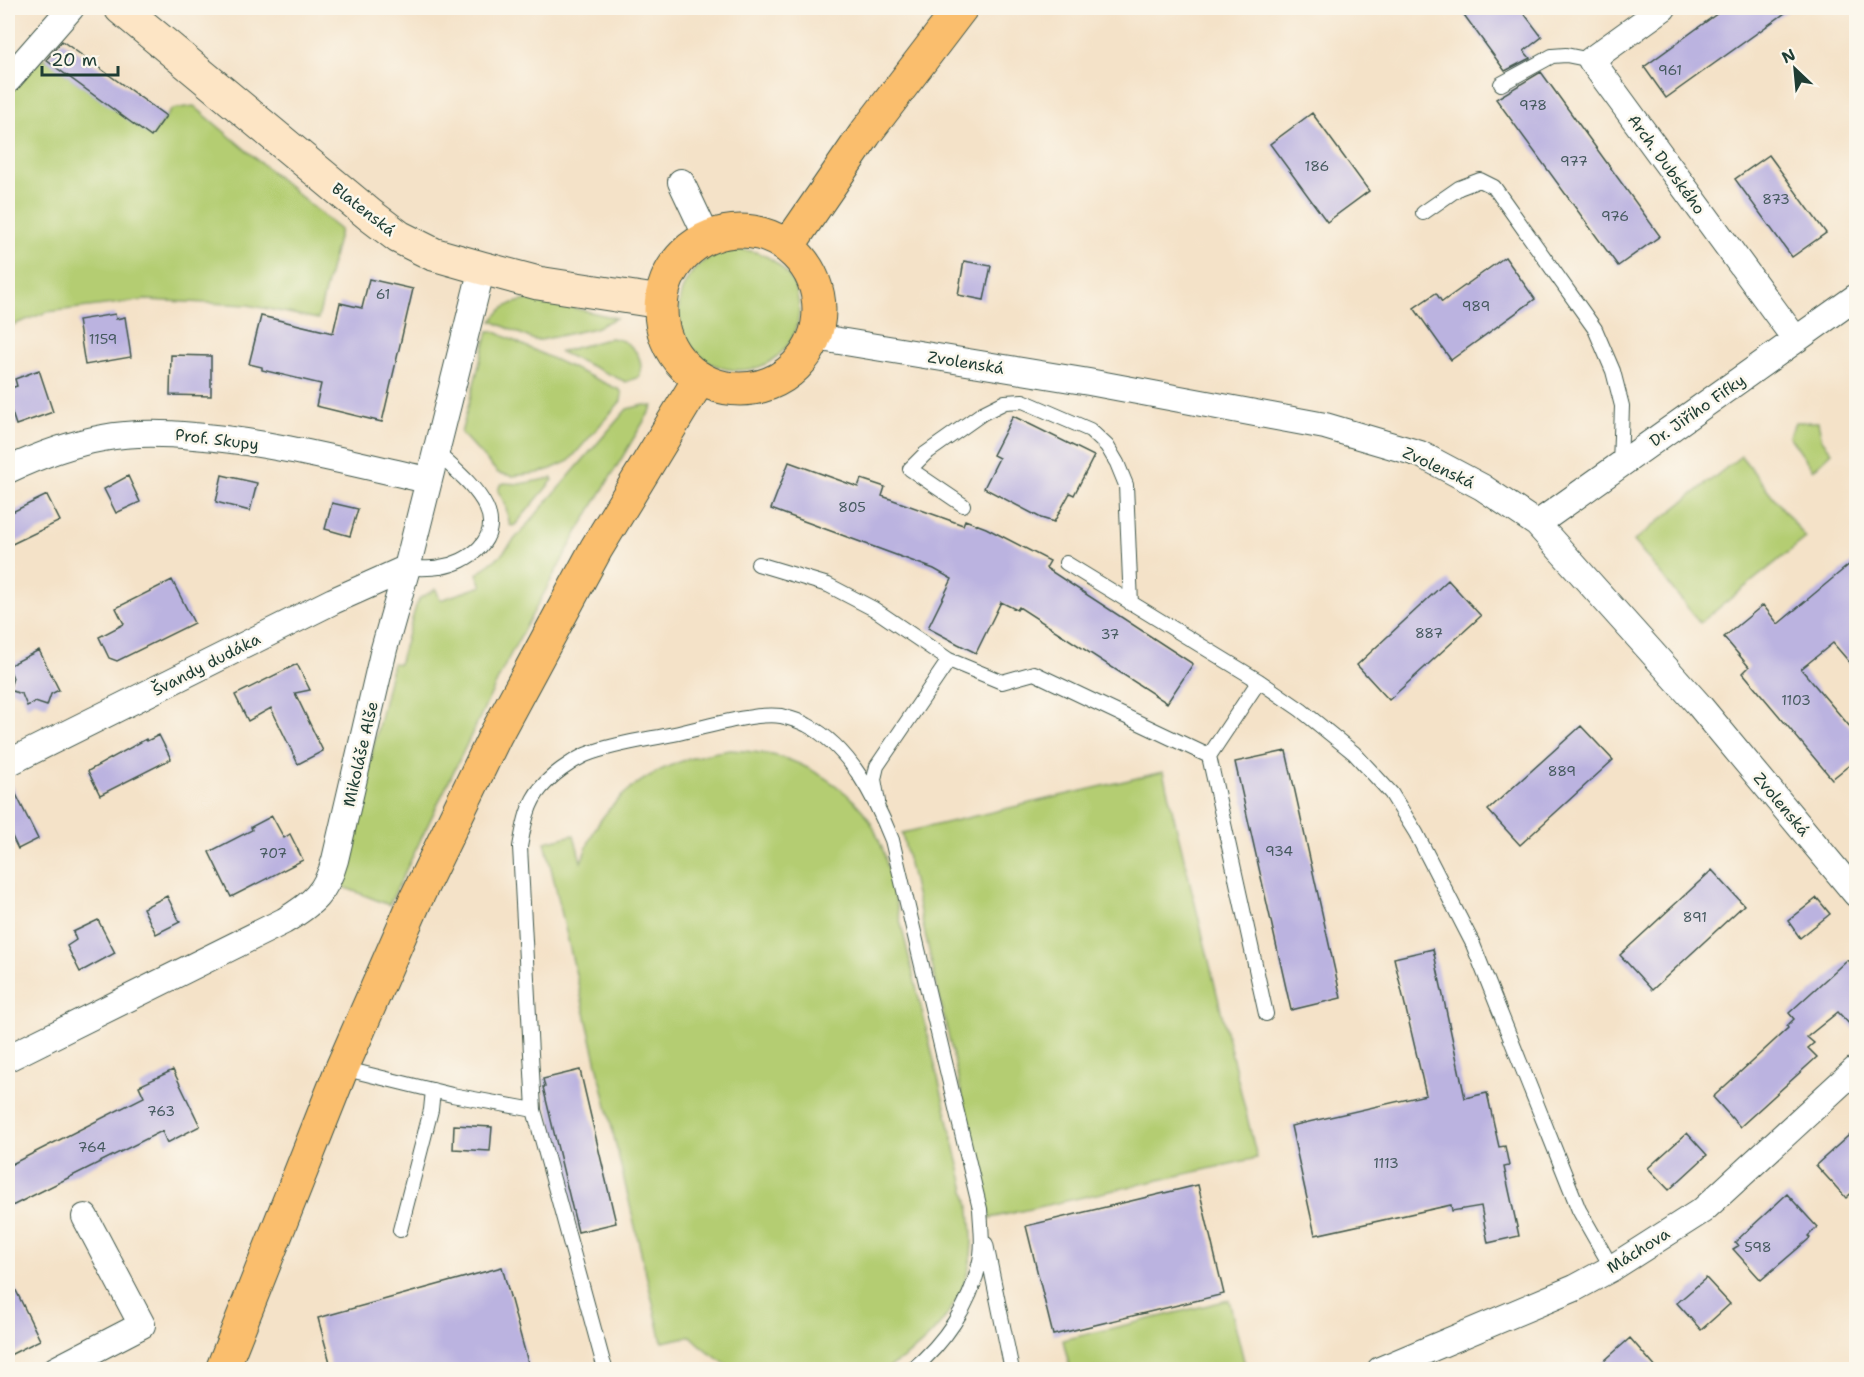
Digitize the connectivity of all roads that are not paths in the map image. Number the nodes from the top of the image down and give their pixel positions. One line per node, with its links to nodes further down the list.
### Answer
1 (71, 8): 6 (street)
2 (121, 8): 12 (street, Blatenská)
3 (961, 8): 11 (main road)
4 (1663, 8): 5 (street)
5 (1591, 60): 7 (lane); 16 (street, Arch. Dubského)
6 (8, 80)
7 (1501, 84)
8 (681, 182): 10 (street)
9 (1423, 213): 19 (lane)
10 (707, 237): 11 (main road); 14 (main road)
11 (788, 246): 15 (main road)
12 (482, 268): 14 (street, Blatenská); 18 (street, Mikoláše Alše)
13 (1857, 297): 16 (street, Dr. Jiřího Fifky)
14 (661, 302): 17 (main road)
15 (815, 337): 17 (main road); 23 (street, Zvolenská)
16 (1796, 340): 19 (street, Dr. Jiřího Fifky)
17 (700, 378): 36 (main road)
18 (436, 452): 21 (street, Mikoláše Alše); 26 (lane)
19 (1620, 465): 23 (street, Dr. Jiřího Fifky)
20 (8, 470): 21 (street, Prof. Skupy)
21 (428, 480): 26 (street, Mikoláše Alše)
22 (963, 505): 27 (lane)
23 (1537, 524): 33 (street, Zvolenská)
24 (1066, 563): 27 (lane)
25 (758, 564): 28 (lane)
26 (407, 568): 31 (street, Švandy dudáka); 35 (street, Mikoláše Alše)
27 (1131, 604): 29 (lane)
28 (949, 660): 30 (lane); 32 (lane)
29 (1259, 681): 30 (lane); 43 (lane)
30 (1209, 756): 34 (lane)
31 (8, 763)
32 (880, 810): 39 (lane); 40 (lane)
33 (1857, 894)
34 (1266, 1014)
35 (8, 1058)
36 (342, 1068): 38 (lane); 45 (main road)
37 (1857, 1069): 43 (street, Máchova)
38 (433, 1090): 39 (lane); 42 (lane)
39 (534, 1110): 46 (lane)
40 (980, 1209): 47 (lane); 48 (lane)
41 (85, 1217): 44 (street)
42 (400, 1230)
43 (1612, 1268): 49 (street, Máchova)
44 (55, 1370)
45 (222, 1370)
46 (606, 1370)
47 (912, 1370)
48 (1012, 1370)
49 (1380, 1370)

